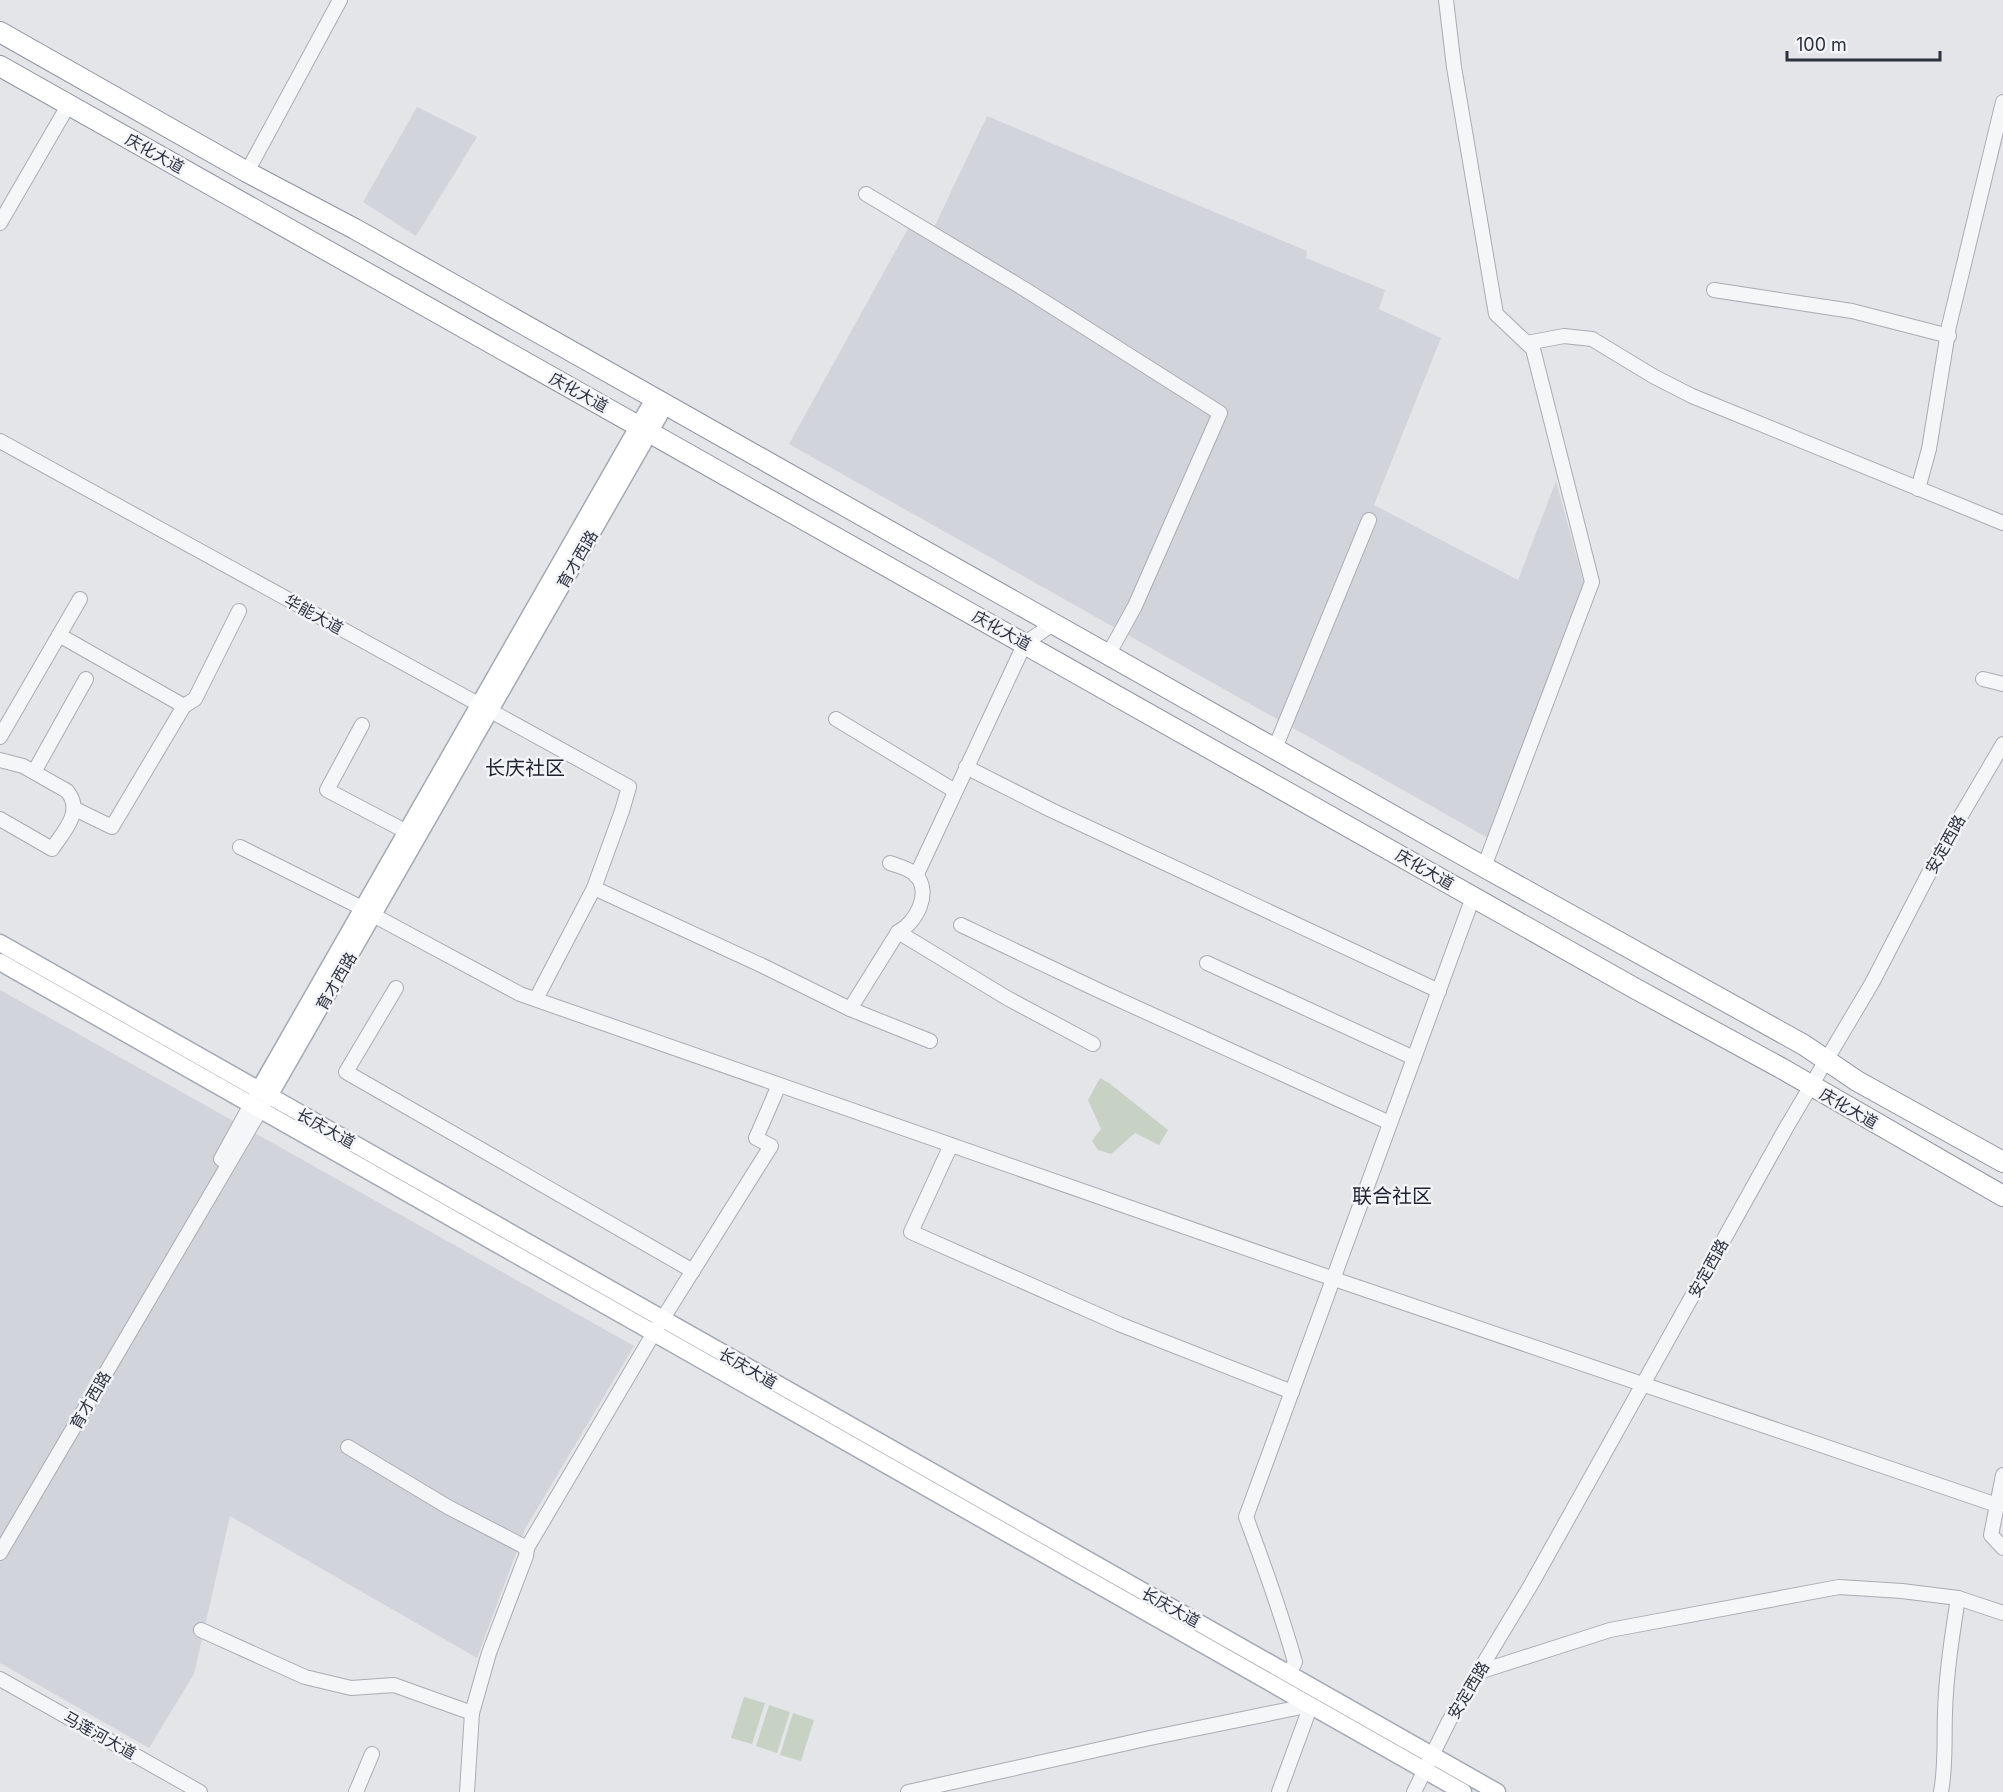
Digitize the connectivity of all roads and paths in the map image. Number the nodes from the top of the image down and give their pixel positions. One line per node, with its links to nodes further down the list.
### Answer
1 (1446, 0): 12 (street)
2 (339, 1): 7 (street)
3 (0, 32): 7 (highway, 庆化大道)
4 (0, 66): 6 (highway, 庆化大道)
5 (2003, 102): 11 (street)
6 (69, 104): 9 (street); 14 (highway, 庆化大道)
7 (247, 172): 13 (highway, 庆化大道)
8 (866, 194): 25 (street)
9 (0, 223)
10 (1714, 290): 11 (street)
11 (1949, 336): 17 (street)
12 (1527, 343): 17 (street); 46 (street)
13 (659, 402): 14 (main road, 育才西路); 22 (highway, 庆化大道)
14 (644, 429): 24 (highway, 庆化大道); 30 (main road, 育才西路)
15 (0, 441): 30 (street, 华能大道)
16 (0, 449): 30 (street, 华能大道)
17 (1918, 489): 19 (street)
18 (1369, 520): 35 (street)
19 (2003, 523)
20 (80, 599): 23 (street)
21 (239, 611): 29 (street)
22 (1053, 624): 24 (street); 25 (highway, 庆化大道)
23 (59, 635): 29 (street); 33 (street)
24 (1025, 642): 38 (street); 49 (highway, 庆化大道)
25 (1108, 656): 35 (highway, 庆化大道)
26 (86, 679): 39 (street)
27 (1983, 679): 28 (street)
28 (2003, 684)
29 (184, 706): 41 (street)
30 (483, 710): 43 (main road, 育才西路); 48 (street, 华能大道); 50 (main road, 育才西路)
31 (836, 719): 40 (street)
32 (362, 725): 43 (street)
33 (0, 737)
34 (2003, 744): 63 (street, 安定西路)
35 (1275, 748): 46 (highway, 庆化大道)
36 (2003, 758): 63 (street, 安定西路)
37 (0, 760): 39 (street)
38 (966, 767): 40 (street); 57 (street)
39 (34, 772): 41 (street)
40 (955, 791): 47 (street)
41 (75, 810): 42 (street)
42 (0, 819)
43 (406, 832): 50 (main road, 育才西路)
44 (240, 847): 50 (street)
45 (890, 863): 47 (street)
46 (1484, 867): 63 (highway, 庆化大道)
47 (916, 876): 52 (street)
48 (594, 888): 58 (street); 59 (street)
49 (1473, 897): 57 (street); 65 (highway, 庆化大道)
50 (368, 912): 58 (street); 66 (main road, 育才西路)
51 (961, 924): 67 (street)
52 (898, 932): 59 (street); 61 (street)
53 (0, 943): 66 (main road, 长庆大道)
54 (0, 962): 66 (main road, 长庆大道)
55 (1207, 963): 62 (street)
56 (396, 988): 71 (street)
57 (1439, 991): 62 (street)
58 (536, 999): 64 (street)
59 (850, 1009): 60 (street)
60 (930, 1041)
61 (1093, 1044)
62 (1414, 1058): 67 (street)
63 (1829, 1062): 65 (street, 安定西路); 69 (highway, 庆化大道)
64 (779, 1085): 68 (street); 71 (street)
65 (1814, 1088): 70 (highway, 庆化大道); 74 (street, 安定西路)
66 (260, 1100): 73 (main road, 长庆大道); 79 (street, 育才西路); 82 (street, 育才西路)
67 (1390, 1123): 72 (street)
68 (951, 1145): 72 (street); 75 (street)
69 (2003, 1162)
70 (2003, 1196)
71 (693, 1271): 73 (street)
72 (1334, 1279): 74 (street); 75 (street)
73 (659, 1326): 80 (street); 87 (main road, 长庆大道); 90 (main road, 长庆大道)
74 (1646, 1386): 78 (street); 86 (street, 安定西路)
75 (1292, 1392): 87 (street)
76 (348, 1447): 80 (street)
77 (2003, 1475): 78 (street)
78 (1997, 1505): 81 (street)
79 (0, 1535)
80 (527, 1548): 91 (street)
81 (2003, 1548)
82 (0, 1553)
83 (1958, 1598): 84 (street); 86 (street); 104 (street)
84 (2003, 1613)
85 (201, 1630): 91 (street)
86 (1484, 1670): 93 (street, 安定西路)
87 (1289, 1674): 93 (main road, 长庆大道)
88 (0, 1679): 95 (street, 马莲河大道)
89 (0, 1689): 94 (street, 马莲河大道)
90 (1311, 1705): 93 (main road, 长庆大道); 98 (street); 99 (street)
91 (472, 1713): 97 (street)
92 (372, 1754): 96 (street)
93 (1431, 1764): 100 (street, 安定西路); 101 (street, 安定西路); 102 (main road, 长庆大道); 103 (main road, 长庆大道)
94 (183, 1792)
95 (200, 1792)
96 (356, 1792)
97 (467, 1792)
98 (909, 1792)
99 (1279, 1792)
100 (1413, 1792)
101 (1422, 1792)
102 (1463, 1792)
103 (1497, 1792)
104 (1941, 1792)

